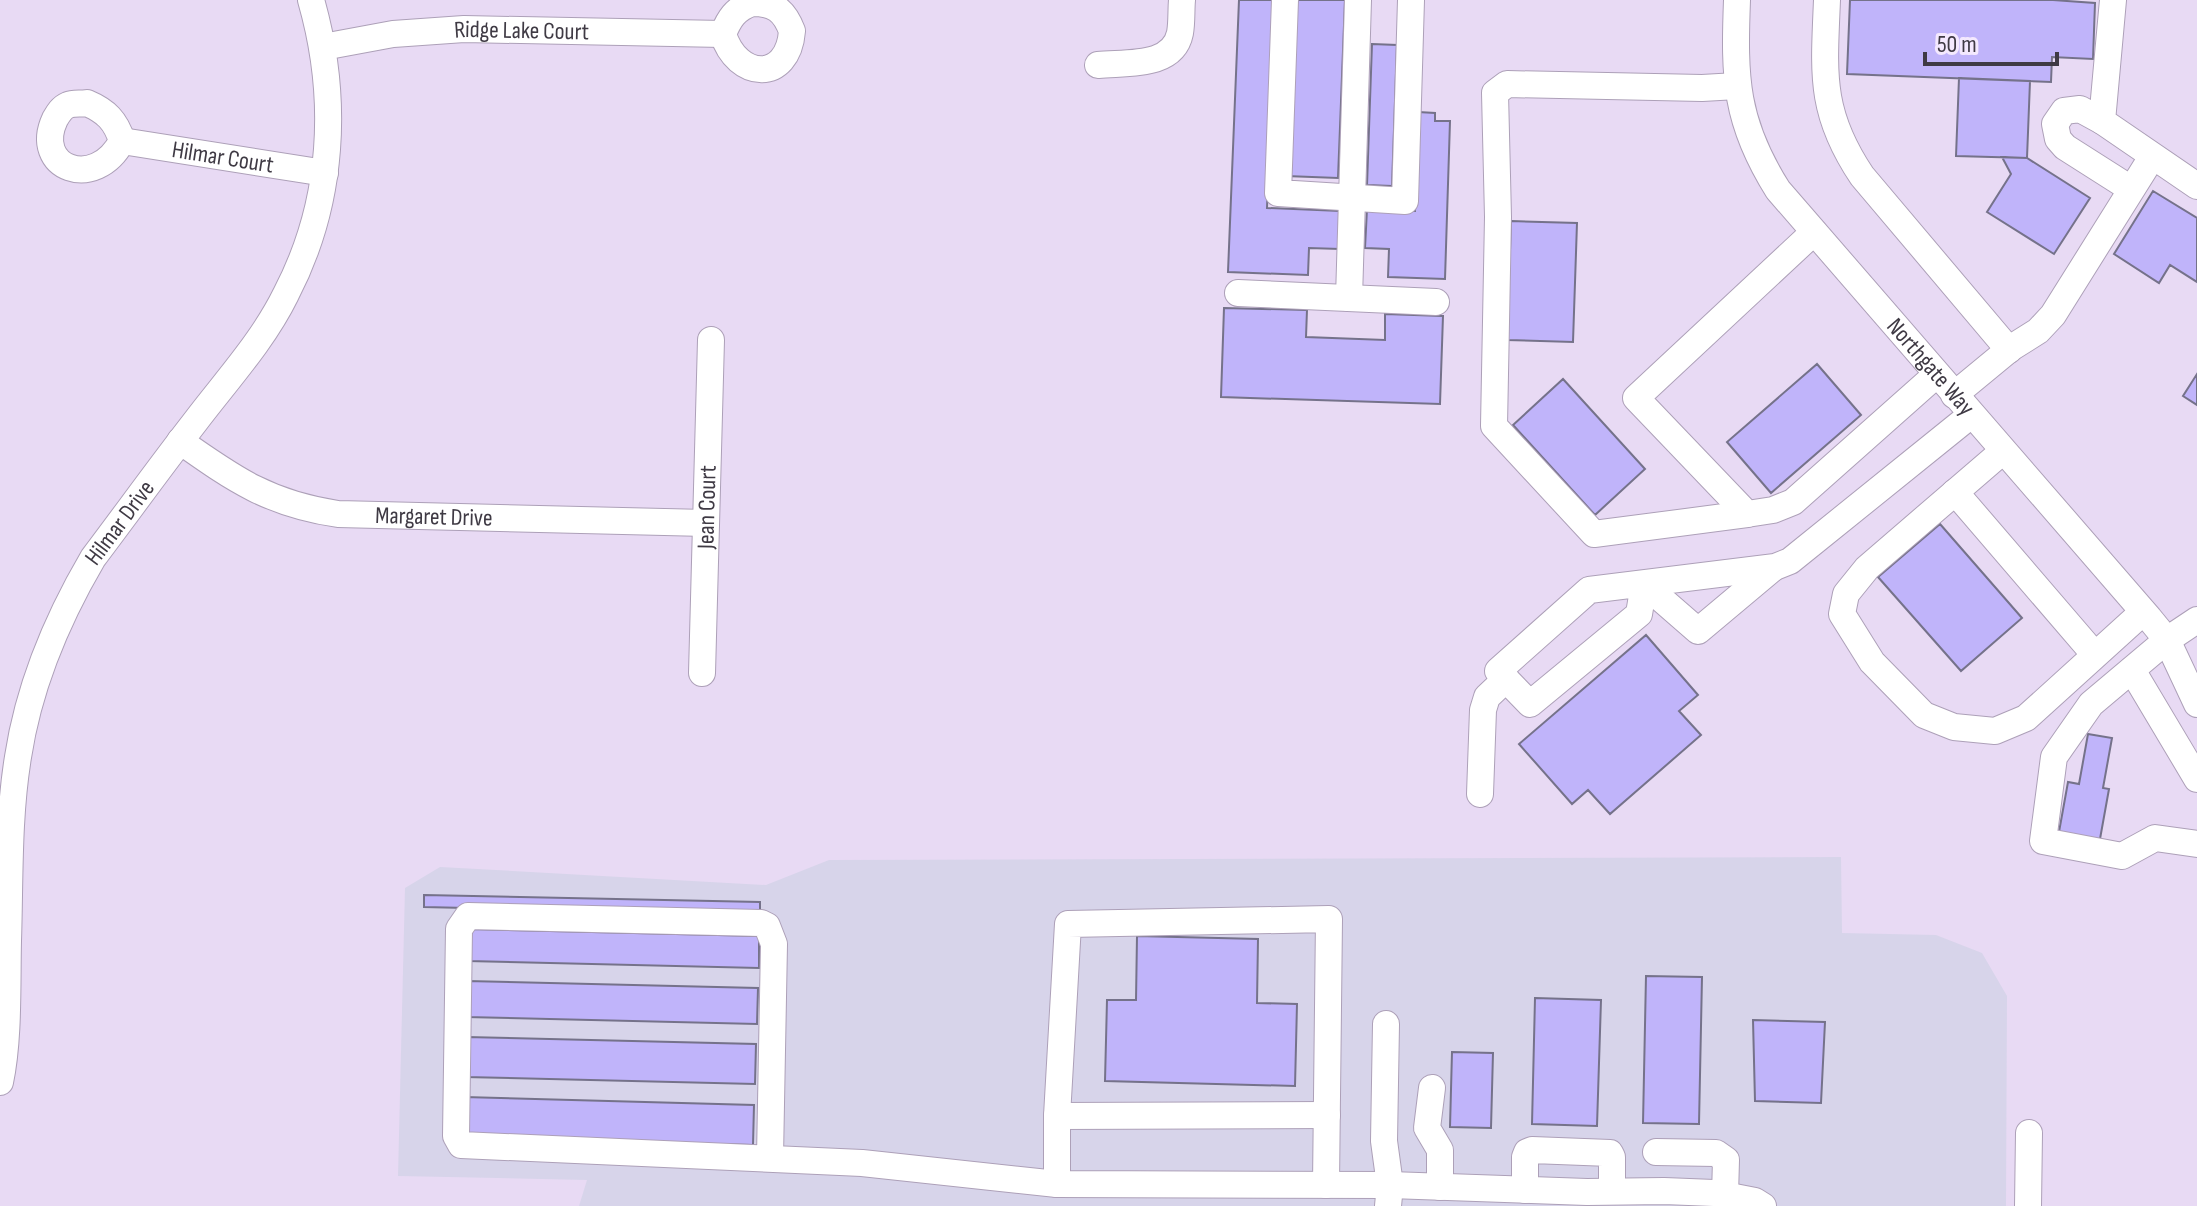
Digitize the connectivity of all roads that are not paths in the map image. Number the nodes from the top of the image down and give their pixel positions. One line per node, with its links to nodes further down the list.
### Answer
1 (311, 0): 10 (street, Hilmar Drive)
2 (1182, 0): 11 (street)
3 (1285, 0): 19 (street)
4 (1358, 0): 19 (street)
5 (1411, 0): 19 (street)
6 (1737, 0): 12 (street, Northgate Way)
7 (1827, 0): 25 (street)
8 (2113, 0): 13 (street)
9 (723, 34): 10 (street, Ridge Lake Court)
10 (323, 47): 16 (street, Hilmar Drive)
11 (1098, 65)
12 (1737, 86): 20 (street, Northgate Way); 31 (street)
13 (2102, 121): 15 (street); 18 (street)
14 (122, 141): 16 (street, Hilmar Court)
15 (2152, 157): 17 (street); 18 (street)
16 (325, 173): 28 (street, Hilmar Drive)
17 (2197, 186)
18 (2131, 189): 25 (street)
19 (1352, 198): 22 (street)
20 (1814, 232): 26 (street, Northgate Way); 31 (street)
21 (1238, 293): 22 (street)
22 (1349, 298): 23 (street)
23 (1436, 302)
24 (711, 340): 32 (street, Jean Court)
25 (2009, 350): 27 (street)
26 (1936, 375): 27 (street, Northgate Way); 31 (street)
27 (1962, 405): 29 (street, Northgate Way); 33 (street)
28 (180, 441): 32 (street, Margaret Drive); 43 (street, Hilmar Drive)
29 (2003, 451): 30 (street); 35 (street, Northgate Way)
30 (1955, 492): 38 (street); 38 (street)
31 (1747, 514)
32 (706, 523): 40 (street, Jean Court)
33 (1775, 567): 34 (street); 34 (street)
34 (1644, 584): 41 (street); 41 (street)
35 (2143, 612): 37 (street, Northgate Way); 38 (street)
36 (2197, 620): 37 (street)
37 (2167, 640): 39 (street); 42 (street, Northgate Way)
38 (2095, 655)
39 (2132, 670): 44 (street); 46 (street)
40 (702, 673)
41 (1506, 679): 45 (street)
42 (2197, 704)
43 (12, 715): 47 (street, Hilmar Drive)
44 (2197, 779)
45 (1480, 794)
46 (2197, 844)
47 (4, 957): 49 (street, Hilmar Drive)
48 (1386, 1024): 60 (street)
49 (0, 1082)
50 (1432, 1088): 58 (street)
51 (1327, 1115): 52 (street); 52 (street); 57 (street)
52 (1057, 1116): 56 (street)
53 (2029, 1133): 64 (street)
54 (1656, 1152): 59 (street)
55 (770, 1157): 55 (street); 56 (street)
56 (1057, 1184): 57 (street)
57 (1326, 1185): 60 (street)
58 (1456, 1194): 60 (street); 61 (street)
59 (1725, 1195): 62 (street); 63 (street)
60 (1389, 1196)
61 (1526, 1196): 62 (street); 62 (street)
62 (1635, 1197)
63 (1763, 1206)
64 (2028, 1206)

